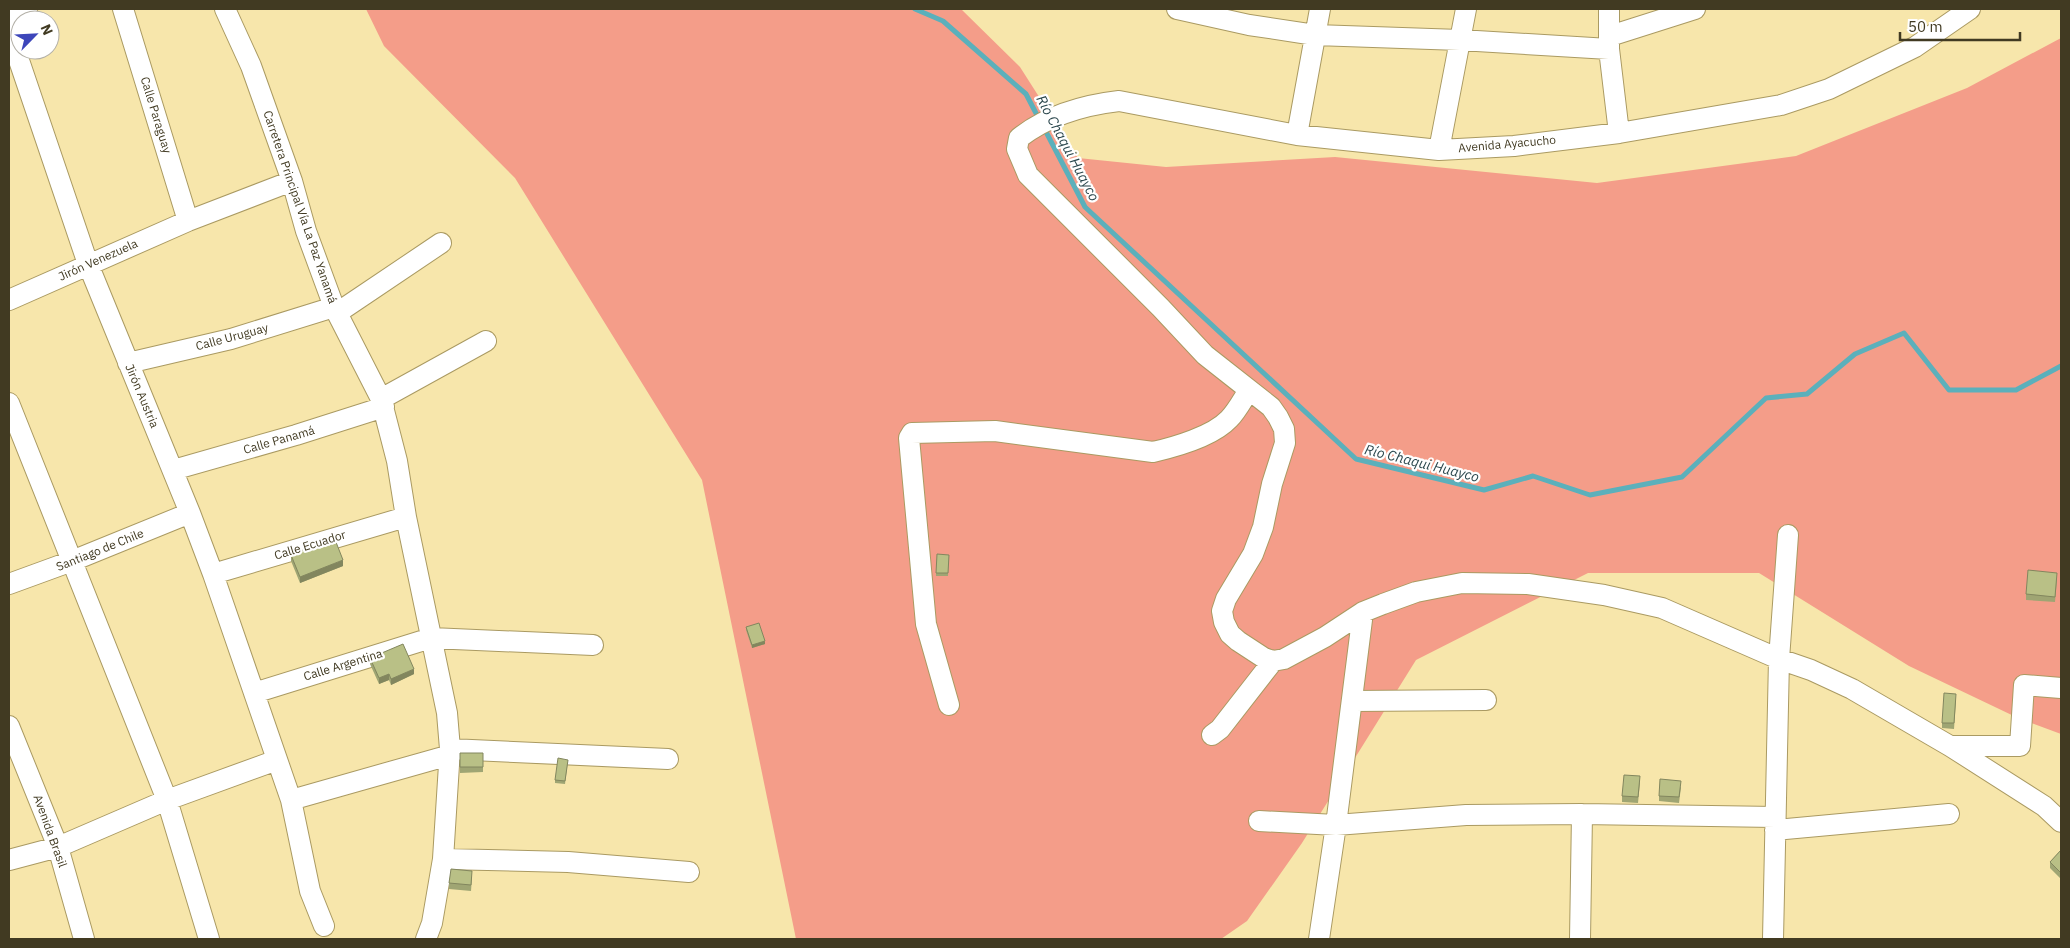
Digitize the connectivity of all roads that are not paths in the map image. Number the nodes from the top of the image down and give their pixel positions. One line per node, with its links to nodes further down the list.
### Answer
1 (27, 9): 10 (street)
2 (123, 9): 19 (street, Calle Paraguay)
3 (225, 9): 18 (street, Carretera Principal Vía La Paz Yanamá)
4 (1320, 9): 12 (street)
5 (1466, 9): 13 (street)
6 (1609, 9): 14 (street)
7 (1695, 9): 14 (street)
8 (1970, 9): 15 (street, Avenida Ayacucho)
9 (1187, 10): 12 (street)
10 (9, 17)
11 (9, 31): 21 (street, Jirón Austria)
12 (1315, 35): 13 (street); 16 (street)
13 (1460, 40): 14 (street); 17 (street)
14 (1610, 43): 15 (street)
15 (1619, 133): 17 (street, Avenida Ayacucho)
16 (1297, 135): 17 (street, Avenida Ayacucho); 26 (street, Avenida Ayacucho)
17 (1439, 150)
18 (292, 181): 19 (street, Jirón Venezuela); 23 (street, Carretera Principal Vía La Paz Yanamá)
19 (188, 221): 21 (street, Jirón Venezuela)
20 (441, 243): 23 (street, Calle Uruguay)
21 (88, 264): 22 (street, Jirón Venezuela); 25 (street, Jirón Austria)
22 (9, 300)
23 (336, 310): 25 (street, Calle Uruguay); 28 (street, Carretera Principal Vía La Paz Yanamá)
24 (486, 341): 28 (street, Calle Panamá)
25 (128, 363): 29 (street, Jirón Austria)
26 (1249, 390): 40 (street); 45 (street)
27 (9, 403): 33 (street)
28 (382, 403): 29 (street, Calle Panamá); 31 (street, Carretera Principal Vía La Paz Yanamá)
29 (174, 470): 30 (street, Jirón Austria)
30 (190, 513): 33 (street, Santiago de Chile); 34 (street, Jirón Austria)
31 (406, 517): 34 (street, Calle Ecuador); 37 (street, Carretera Principal Vía La Paz Yanamá)
32 (1788, 535): 39 (street)
33 (72, 561): 35 (street, Santiago de Chile); 52 (street)
34 (213, 574): 42 (street, Jirón Austria)
35 (9, 584)
36 (1363, 612): 39 (street); 40 (street); 44 (street)
37 (431, 638): 38 (street, Calle Argentina); 42 (street, Calle Argentina); 49 (street, Carretera Principal Vía La Paz Yanamá)
38 (593, 645)
39 (1779, 659): 48 (street); 58 (street)
40 (1272, 661): 47 (street)
41 (2061, 688): 48 (street)
42 (254, 693): 51 (street, Jirón Austria)
43 (1486, 700): 44 (street)
44 (1353, 701): 59 (street)
45 (949, 705)
46 (9, 726): 60 (street, Avenida Brasil)
47 (1212, 735)
48 (1950, 746): 57 (street)
49 (450, 752): 50 (street); 53 (street); 61 (street, Carretera Principal Vía La Paz Yanamá)
50 (668, 759)
51 (277, 760): 52 (street); 53 (street, Jirón Austria)
52 (167, 800): 60 (street); 66 (street)
53 (291, 800): 64 (street, Jirón Austria)
54 (1582, 814): 58 (street); 59 (street); 69 (street)
55 (1948, 814): 58 (street)
56 (1259, 821): 59 (street)
57 (2061, 822)
58 (1775, 823): 70 (street)
59 (1336, 825): 68 (street)
60 (58, 846): 62 (street); 65 (street, Avenida Brasil)
61 (443, 859): 63 (street); 67 (street, Carretera Principal Vía La Paz Yanamá)
62 (9, 860)
63 (689, 872)
64 (324, 926)
65 (84, 939)
66 (209, 939)
67 (426, 939)
68 (1319, 939)
69 (1580, 939)
70 (1773, 939)

